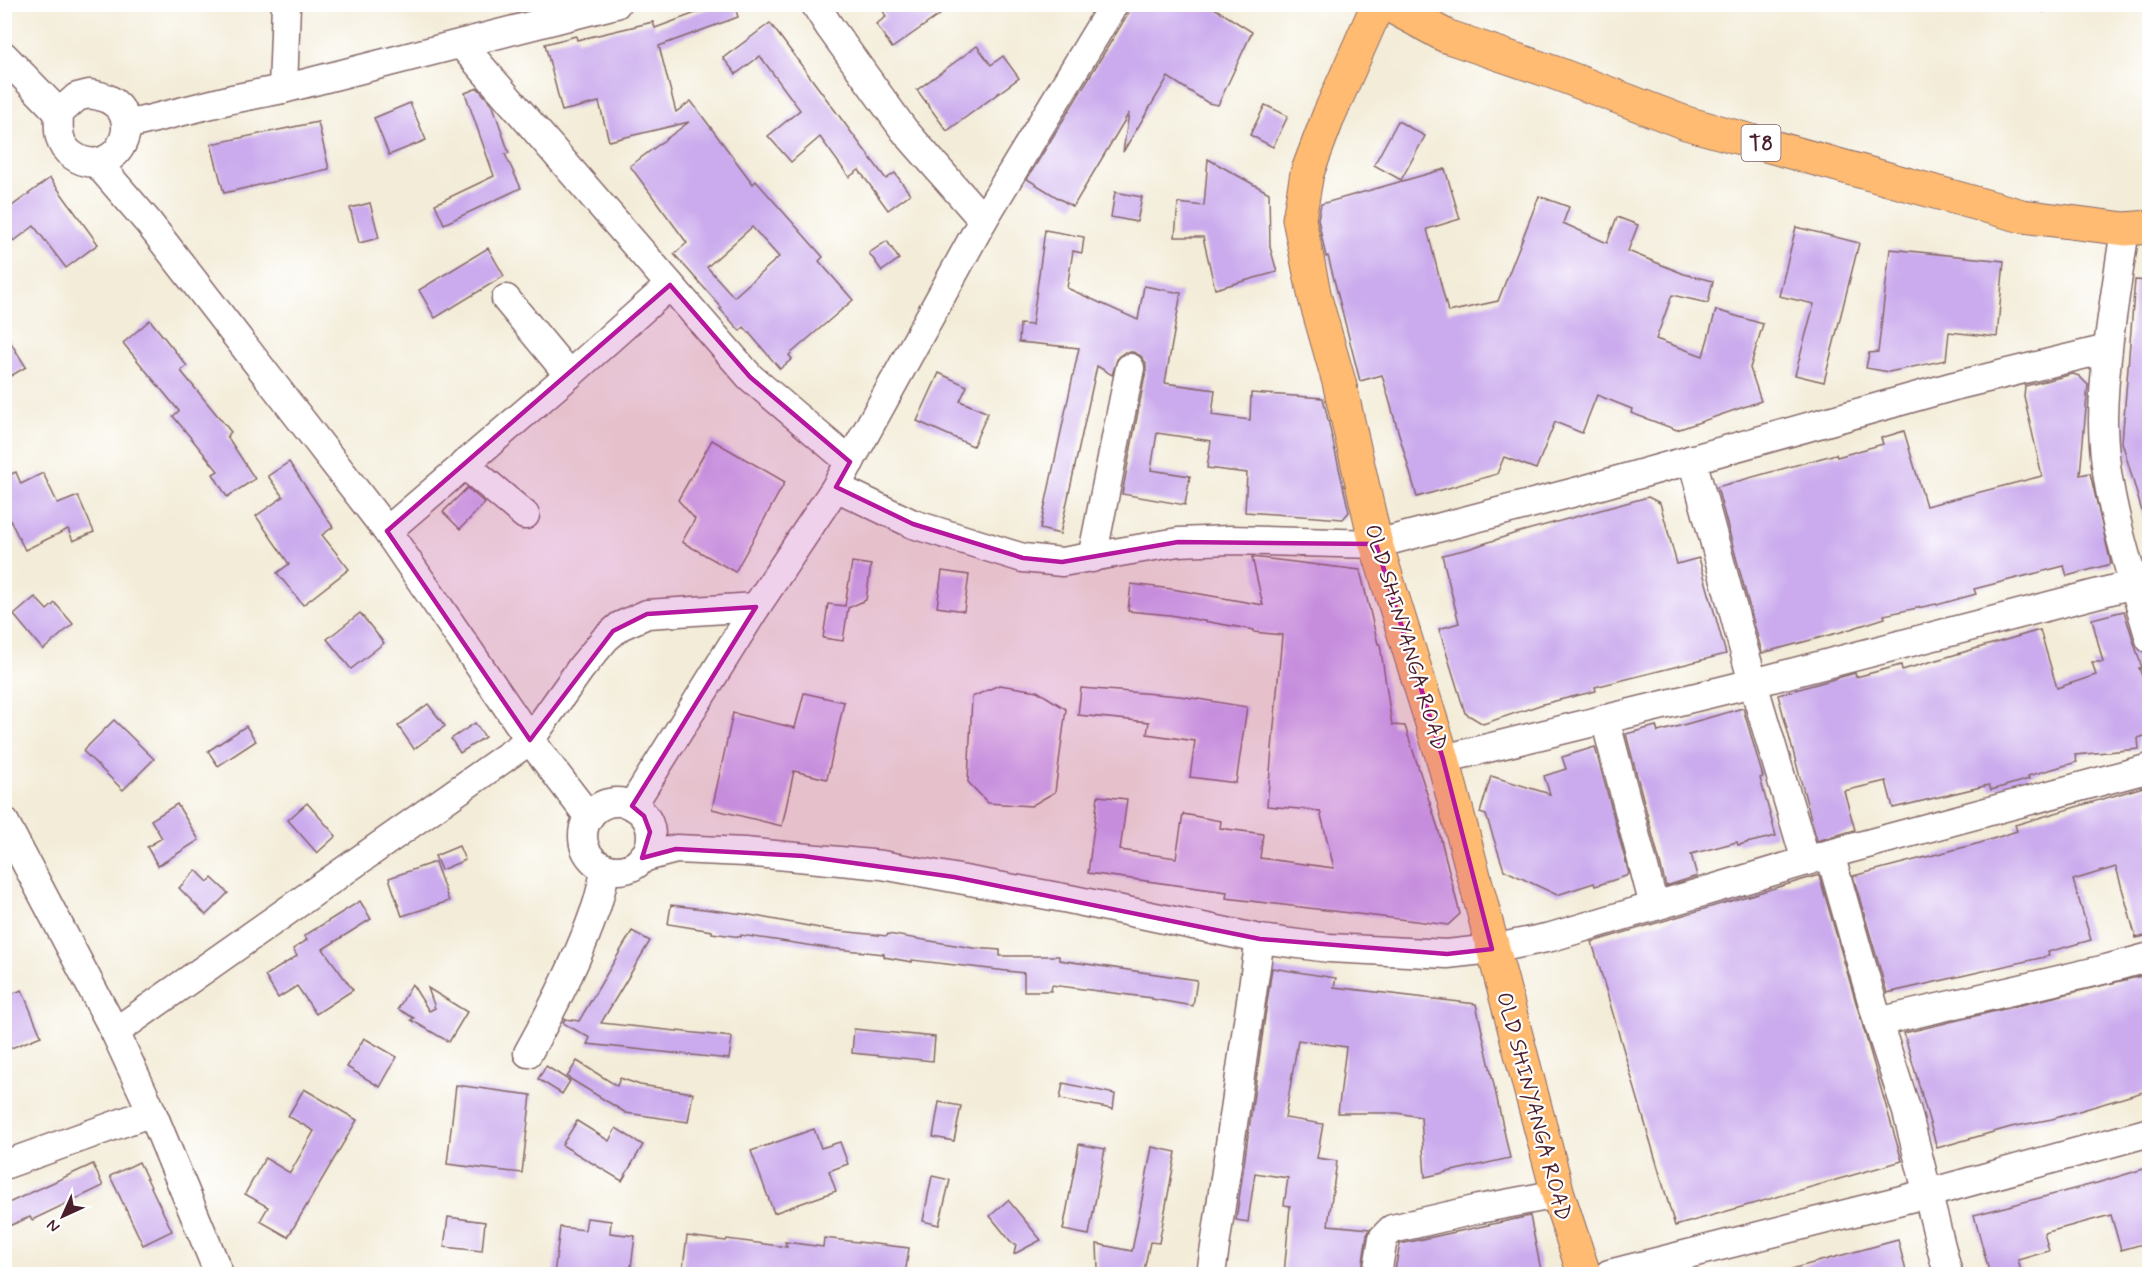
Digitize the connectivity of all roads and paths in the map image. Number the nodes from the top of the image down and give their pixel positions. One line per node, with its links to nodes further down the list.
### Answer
1 (286, 4): 9 (street)
2 (616, 4): 7 (street)
3 (815, 4): 13 (street)
4 (1114, 4): 13 (street)
5 (1378, 4): 26 (main road, OLD SHINYANGA ROAD)
6 (1387, 4): 14 (main road, T8)
7 (462, 45): 9 (street); 15 (street)
8 (4, 56): 10 (street)
9 (283, 90): 11 (street)
10 (59, 113): 11 (street); 12 (street)
11 (127, 125): 12 (street)
12 (97, 163): 25 (street)
13 (983, 220): 21 (street)
14 (2137, 228): 17 (street)
15 (670, 285): 19 (street); 21 (street)
16 (506, 299): 19 (street)
17 (2107, 349): 20 (street); 28 (street)
18 (1130, 368): 27 (street)
19 (569, 375): 22 (street)
20 (1692, 459): 26 (street); 31 (street)
21 (850, 462): 23 (street)
22 (464, 464): 24 (street); 25 (street)
23 (836, 487): 27 (street); 29 (street)
24 (525, 515)
25 (387, 531): 33 (street)
26 (1376, 544): 27 (street); 34 (main road, OLD SHINYANGA ROAD)
27 (1092, 558)
28 (2134, 584): 30 (street); 31 (street)
29 (756, 607): 33 (street); 36 (street)
30 (2150, 639)
31 (1754, 683): 32 (street); 39 (street)
32 (1605, 719): 34 (street); 42 (street)
33 (530, 740): 37 (street); 47 (street)
34 (1443, 759): 44 (main road, OLD SHINYANGA ROAD)
35 (2150, 768): 39 (street)
36 (632, 806): 37 (street); 40 (street)
37 (589, 817): 41 (street)
38 (4, 821): 47 (street)
39 (1818, 857): 42 (street); 46 (street)
40 (642, 858): 41 (street); 43 (street)
41 (606, 868): 48 (street)
42 (1654, 906): 44 (street)
43 (1260, 939): 44 (street); 55 (street)
44 (1492, 949): 53 (main road, OLD SHINYANGA ROAD)
45 (2150, 957): 46 (street)
46 (1878, 1022): 52 (street)
47 (114, 1032): 49 (street)
48 (528, 1053)
49 (152, 1112): 51 (street); 54 (street)
50 (2150, 1132): 52 (street)
51 (4, 1165)
52 (1929, 1193): 58 (street); 59 (street)
53 (1558, 1194): 56 (street); 57 (main road, OLD SHINYANGA ROAD)
54 (219, 1275)
55 (1211, 1275)
56 (1377, 1275)
57 (1584, 1275)
58 (1609, 1275)
59 (1948, 1275)

